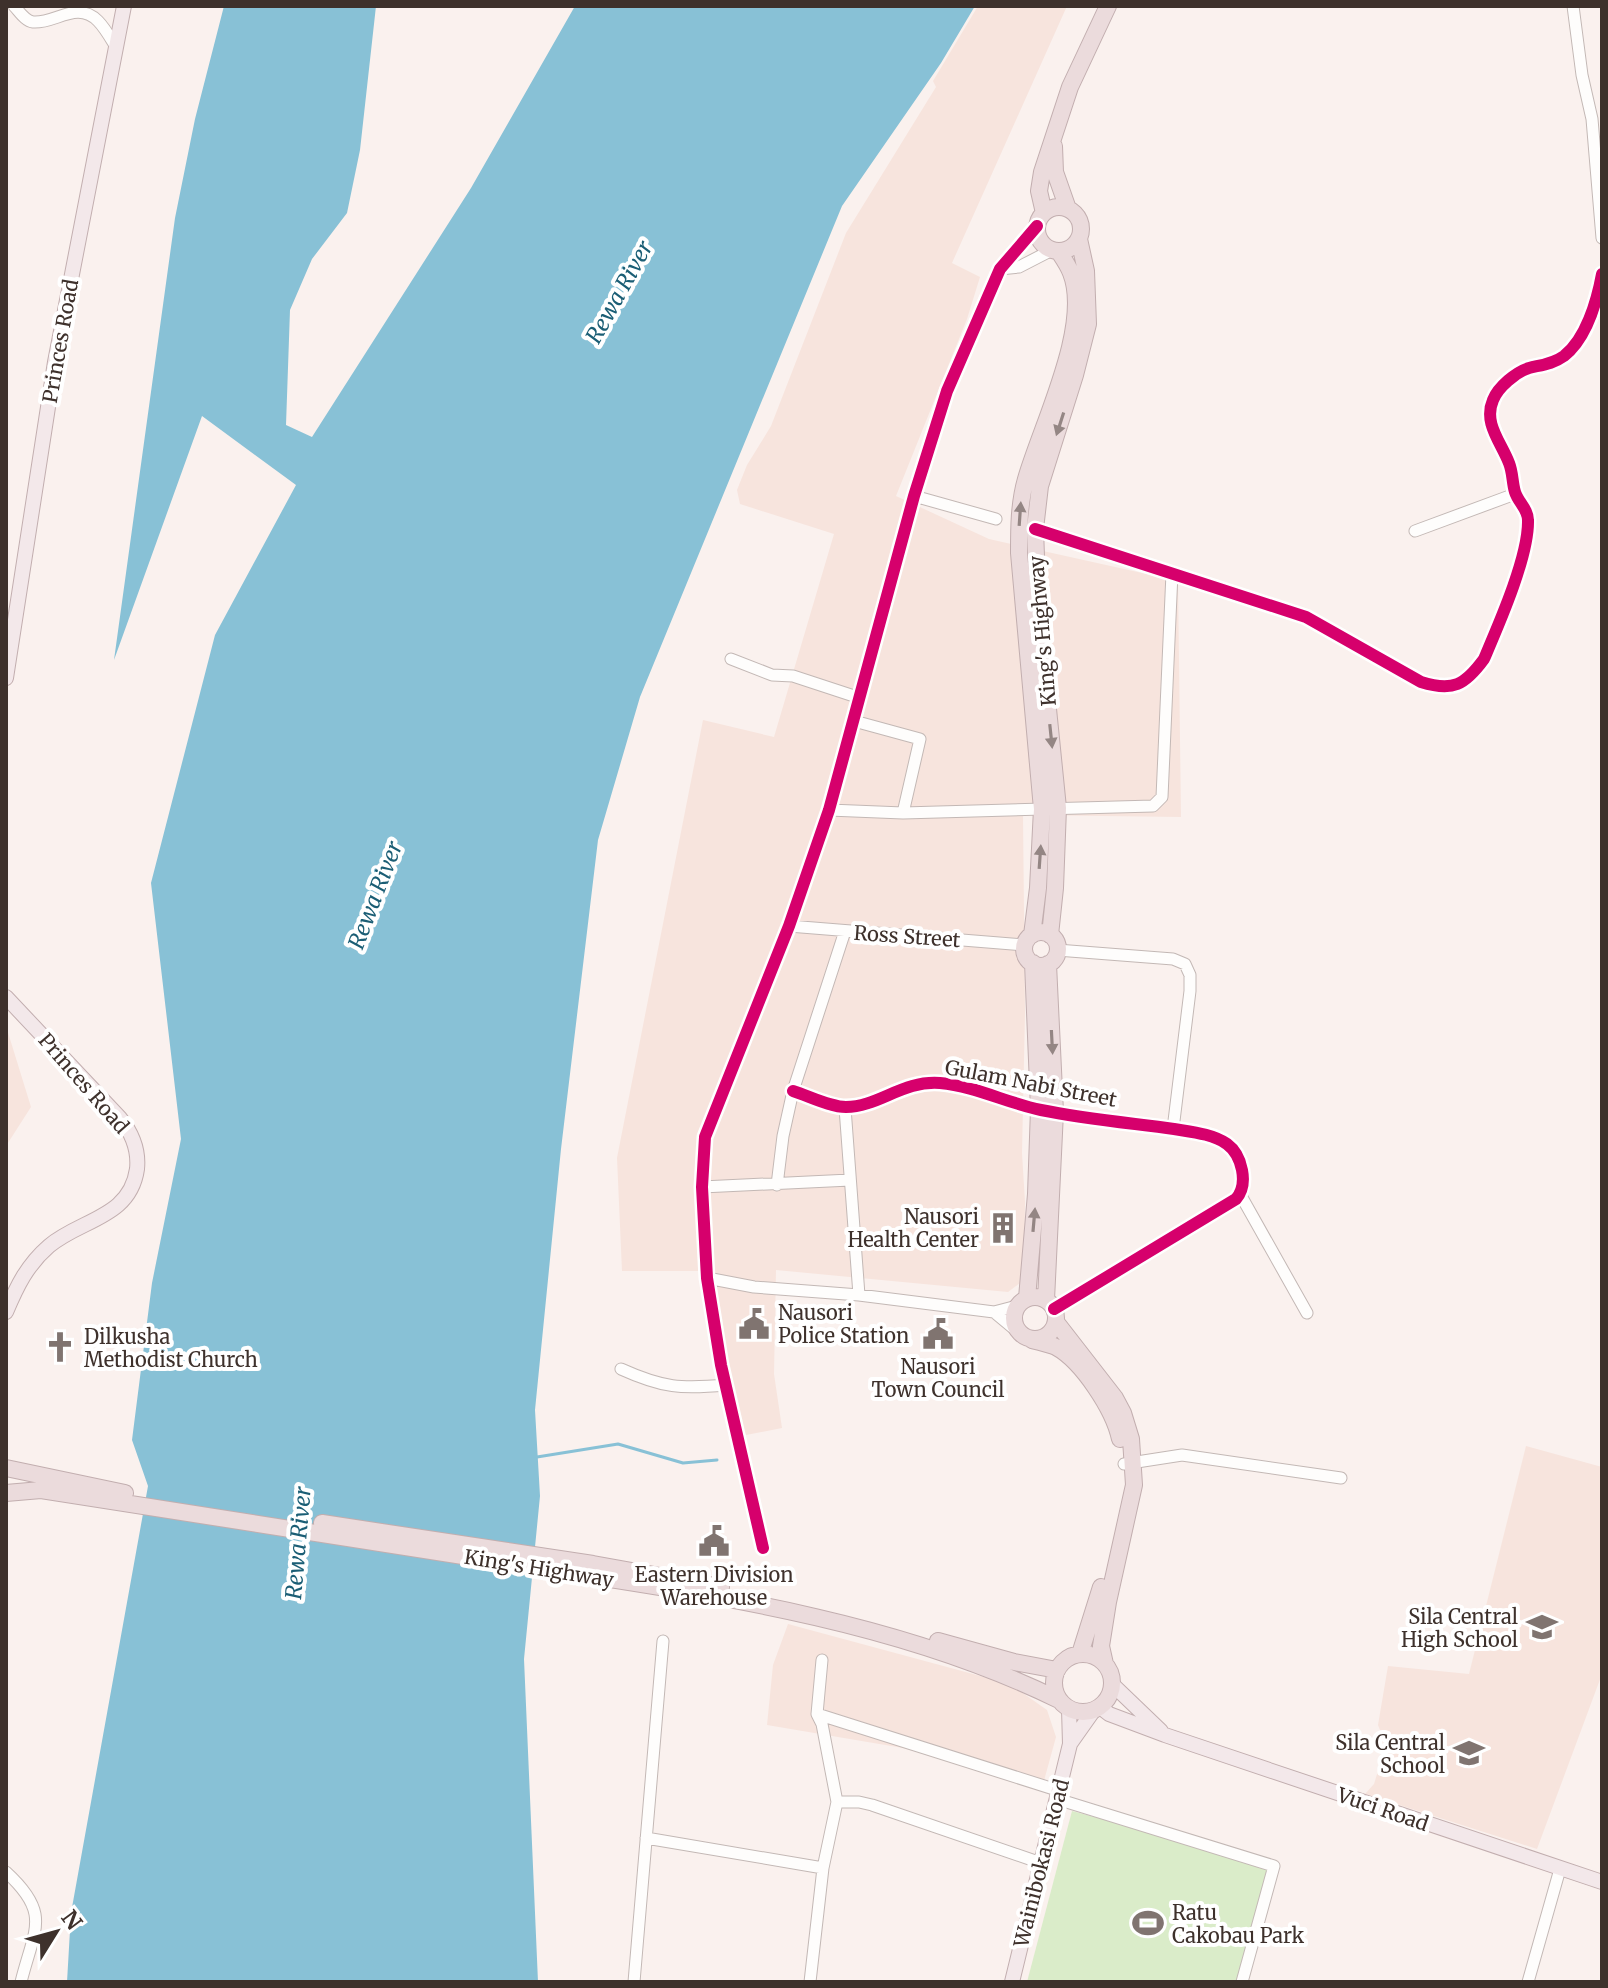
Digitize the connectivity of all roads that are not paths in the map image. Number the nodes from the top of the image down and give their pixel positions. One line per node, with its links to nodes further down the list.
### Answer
1 (14, 6): 6 (street)
2 (95, 6): 6 (street)
3 (124, 6): 7 (main road, Princes Road)
4 (1108, 6): 8 (highway)
5 (1573, 6): 11 (street)
6 (98, 21): 7 (street)
7 (116, 47): 22 (main road, Princes Road)
8 (1053, 137): 9 (highway); 10 (highway)
9 (1068, 209): 10 (highway); 12 (highway)
10 (1041, 220): 13 (highway); 14 (street)
11 (1602, 238)
12 (1079, 239): 13 (highway); 19 (highway, King's Highway, one-way to 19)
13 (1055, 251): 14 (street); 27 (highway, King's Highway, one-way to 13)
14 (1000, 269): 17 (street)
15 (1602, 274): 16 (street)
16 (1515, 494): 20 (street); 21 (street)
17 (914, 496): 18 (street); 25 (street)
18 (996, 519)
19 (1035, 529): 21 (street); 27 (highway, King's Highway, one-way to 27)
20 (1415, 531)
21 (1172, 573): 27 (street)
22 (9, 645): 24 (main road, Princes Road)
23 (731, 659): 25 (street)
24 (6, 678)
25 (860, 698): 26 (street)
26 (854, 721): 28 (street); 29 (street)
27 (1050, 809): 29 (street); 32 (highway, King's Highway, one-way to 27); 33 (highway, King's Highway)
28 (829, 810): 29 (street); 30 (street)
29 (903, 813)
30 (789, 926): 31 (street, Ross Street); 41 (street)
31 (845, 931): 32 (street, Ross Street); 35 (street)
32 (1028, 940): 33 (highway); 33 (highway)
33 (1047, 953): 37 (highway, King's Highway); 38 (street)
34 (6, 997): 47 (main road, Princes Road)
35 (793, 1091): 36 (street); 40 (street)
36 (845, 1108): 37 (street, Gulam Nabi Street); 39 (street)
37 (1047, 1111): 38 (street, Gulam Nabi Street); 45 (highway, King's Highway, one-way to 37); 46 (highway, King's Highway)
38 (1173, 1129): 42 (street, Gulam Nabi Street)
39 (850, 1180): 40 (street); 44 (street)
40 (777, 1185): 41 (street)
41 (702, 1187): 43 (street)
42 (1240, 1194): 46 (street); 49 (street)
43 (707, 1278): 44 (street); 52 (street)
44 (859, 1295): 48 (street)
45 (1022, 1302): 46 (highway); 48 (street); 50 (highway, King's Highway)
46 (1052, 1310): 50 (highway); 53 (highway)
47 (6, 1312)
48 (994, 1312): 50 (street)
49 (1307, 1313)
50 (1025, 1336): 53 (highway)
51 (621, 1369): 52 (street)
52 (726, 1385): 58 (street)
53 (1129, 1463): 55 (street); 61 (highway); 63 (highway)
54 (6, 1468): 57 (highway, King's Highway)
55 (1341, 1478)
56 (6, 1493): 57 (highway, King's Highway)
57 (132, 1500): 59 (highway, King's Highway)
58 (763, 1548)
59 (592, 1570): 64 (highway, King's Highway); 66 (highway, King's Highway)
60 (663, 1641): 73 (street)
61 (1080, 1654): 63 (highway); 64 (highway)
62 (822, 1660): 68 (street)
63 (1105, 1664): 65 (highway)
64 (1057, 1670): 66 (highway)
65 (1112, 1684): 67 (highway); 69 (main road, Vuci Road)
66 (1064, 1704): 67 (highway); 70 (main road, Wainibokasi Road)
67 (1097, 1709): 69 (main road, Vuci Road); 70 (main road, Wainibokasi Road)
68 (817, 1714): 71 (street); 72 (street)
69 (1165, 1735): 76 (main road, Vuci Road)
70 (1070, 1744): 71 (main road, Wainibokasi Road)
71 (1058, 1795): 74 (main road, Wainibokasi Road); 83 (street)
72 (837, 1802): 74 (street); 75 (street)
73 (646, 1838): 75 (street); 80 (street)
74 (1041, 1863): 82 (main road, Wainibokasi Road)
75 (823, 1868): 81 (street)
76 (1560, 1869): 78 (main road, Vuci Road); 84 (street)
77 (6, 1872): 79 (street)
78 (1602, 1882)
79 (21, 1982)
80 (634, 1982)
81 (810, 1982)
82 (1012, 1982)
83 (1242, 1982)
84 (1528, 1982)

